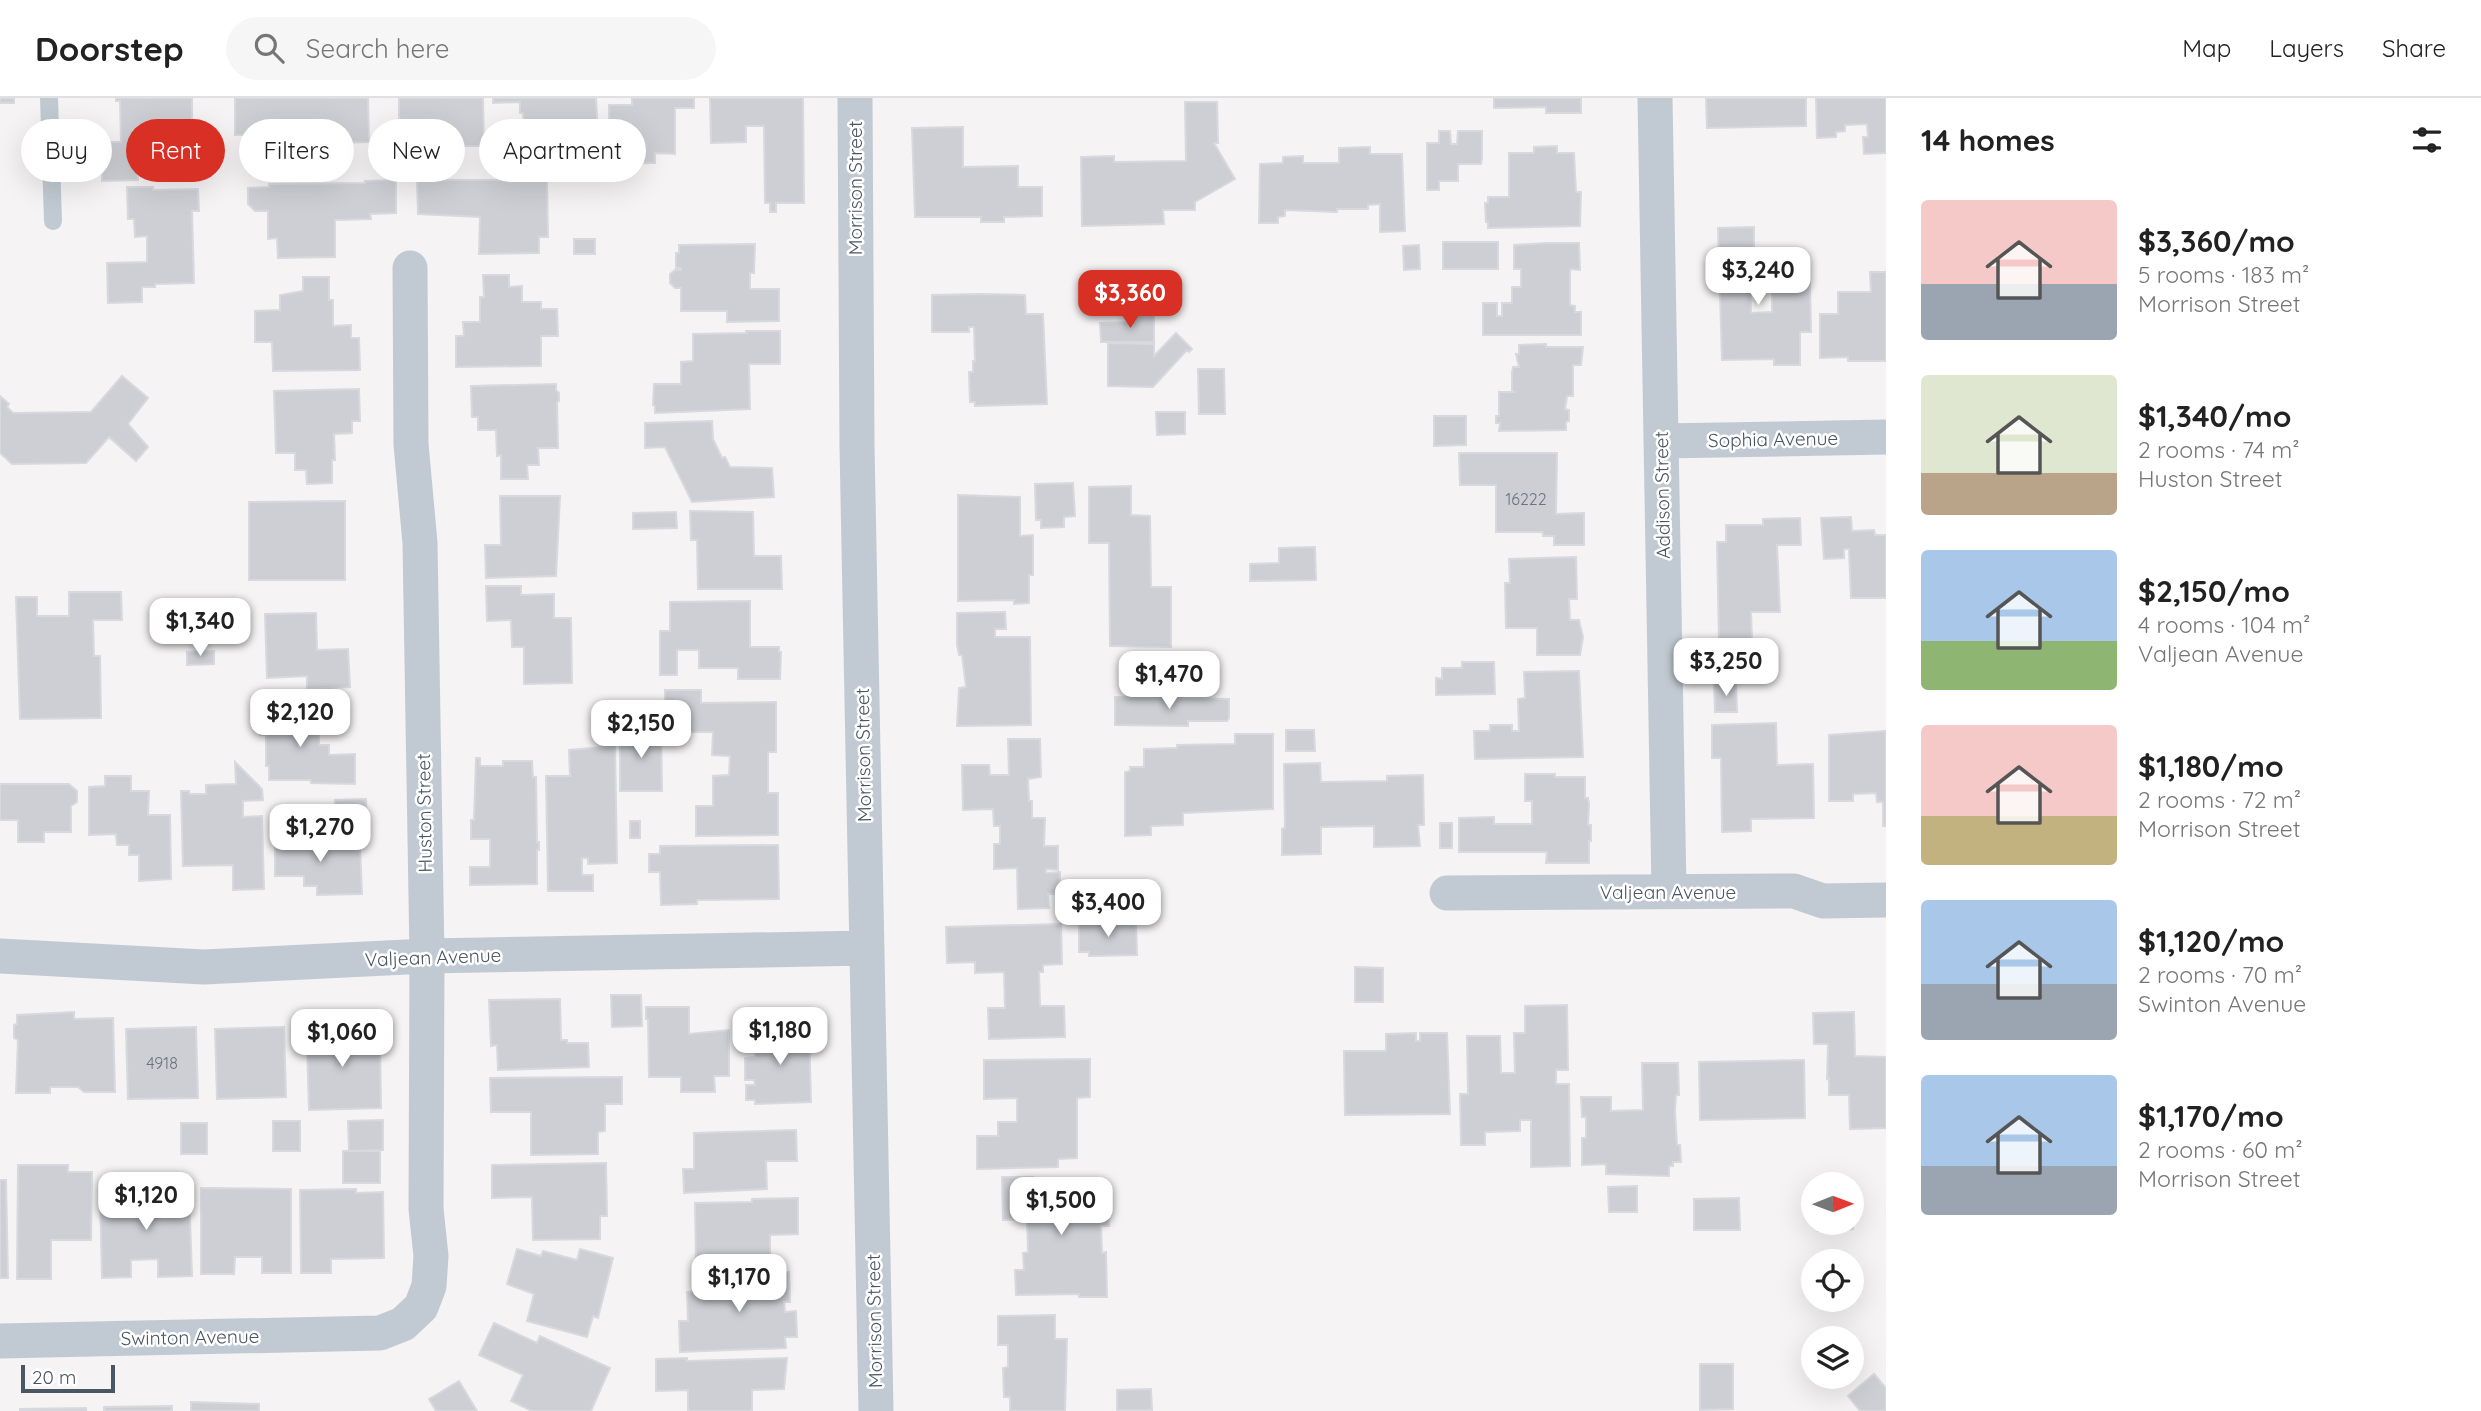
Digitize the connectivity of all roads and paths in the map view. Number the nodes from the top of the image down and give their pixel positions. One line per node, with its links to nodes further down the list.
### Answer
1 (49, 98): 4 (lane)
2 (855, 98): 11 (street, Morrison Street)
3 (1655, 98): 7 (street, Addison Street)
4 (53, 221)
5 (410, 268): 13 (street, Huston Street)
6 (1886, 437): 7 (street, Sophia Avenue)
7 (1661, 441): 8 (street, Addison Street)
8 (1668, 891): 9 (street, Valjean Avenue); 10 (street, Valjean Avenue)
9 (1447, 893)
10 (1886, 900)
11 (867, 948): 13 (street, Valjean Avenue); 16 (street, Morrison Street)
12 (0, 956): 13 (street, Valjean Avenue)
13 (427, 956): 14 (street, Huston Street)
14 (380, 1333): 15 (street, Swinton Avenue)
15 (0, 1340)
16 (876, 1411)

